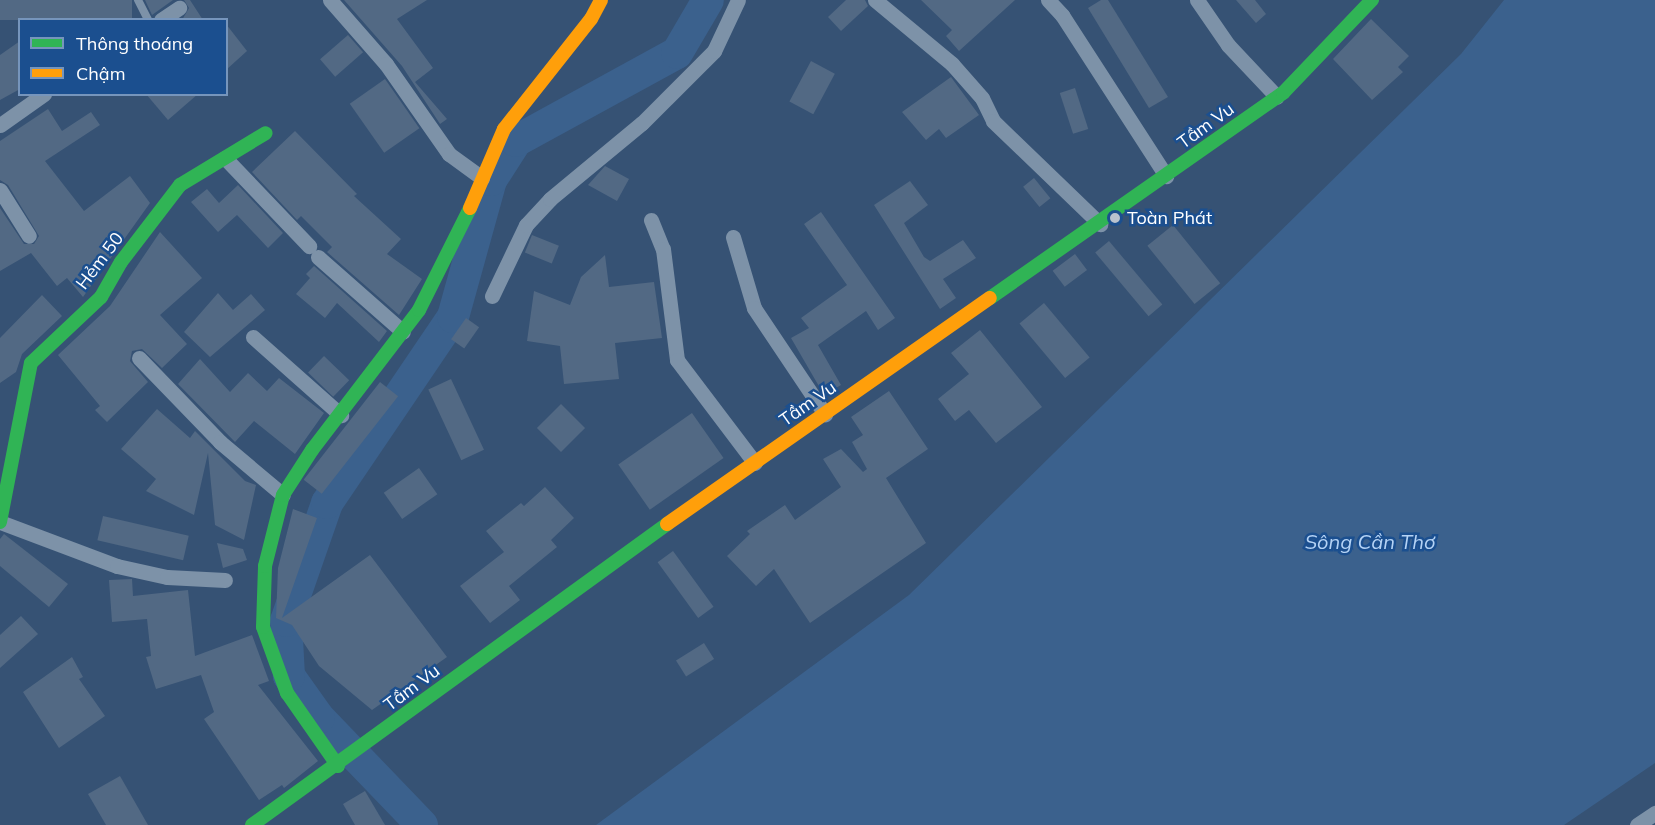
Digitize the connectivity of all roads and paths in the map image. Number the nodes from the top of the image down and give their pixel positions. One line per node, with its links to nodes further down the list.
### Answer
1 (138, 0): 10 (lane)
2 (330, 0): 18 (street)
3 (601, 0): 18 (street)
4 (738, 0): 24 (street)
5 (875, 0): 21 (street)
6 (1048, 0): 17 (street)
7 (1197, 0): 13 (street)
8 (1372, 0): 13 (street, Tầm Vu)
9 (179, 8): 11 (street)
10 (147, 18)
11 (164, 18)
12 (41, 96): 14 (street)
13 (1277, 97): 17 (street, Tầm Vu)
14 (0, 125)
15 (266, 133): 16 (street, Hẻm 50)
16 (225, 158): 25 (street); 32 (street, Hẻm 50)
17 (1166, 177): 21 (street, Tầm Vu)
18 (482, 178): 25 (street)
19 (0, 190): 22 (street)
20 (651, 220): 31 (street)
21 (1100, 224): 29 (street, Tầm Vu)
22 (29, 236)
23 (732, 237): 29 (street)
24 (492, 296)
25 (403, 332): 28 (street)
26 (253, 337): 28 (street)
27 (139, 358): 33 (street)
28 (341, 414): 33 (street)
29 (825, 414): 31 (street, Tầm Vu)
30 (0, 463): 32 (street)
31 (755, 463): 36 (street, Tầm Vu)
32 (10, 481): 34 (street, Hẻm 50)
33 (283, 495): 36 (street)
34 (0, 522): 35 (street)
35 (225, 580)
36 (339, 765): 38 (street, Tầm Vu)
37 (1655, 813): 39 (street)
38 (252, 825)
39 (1637, 825)

